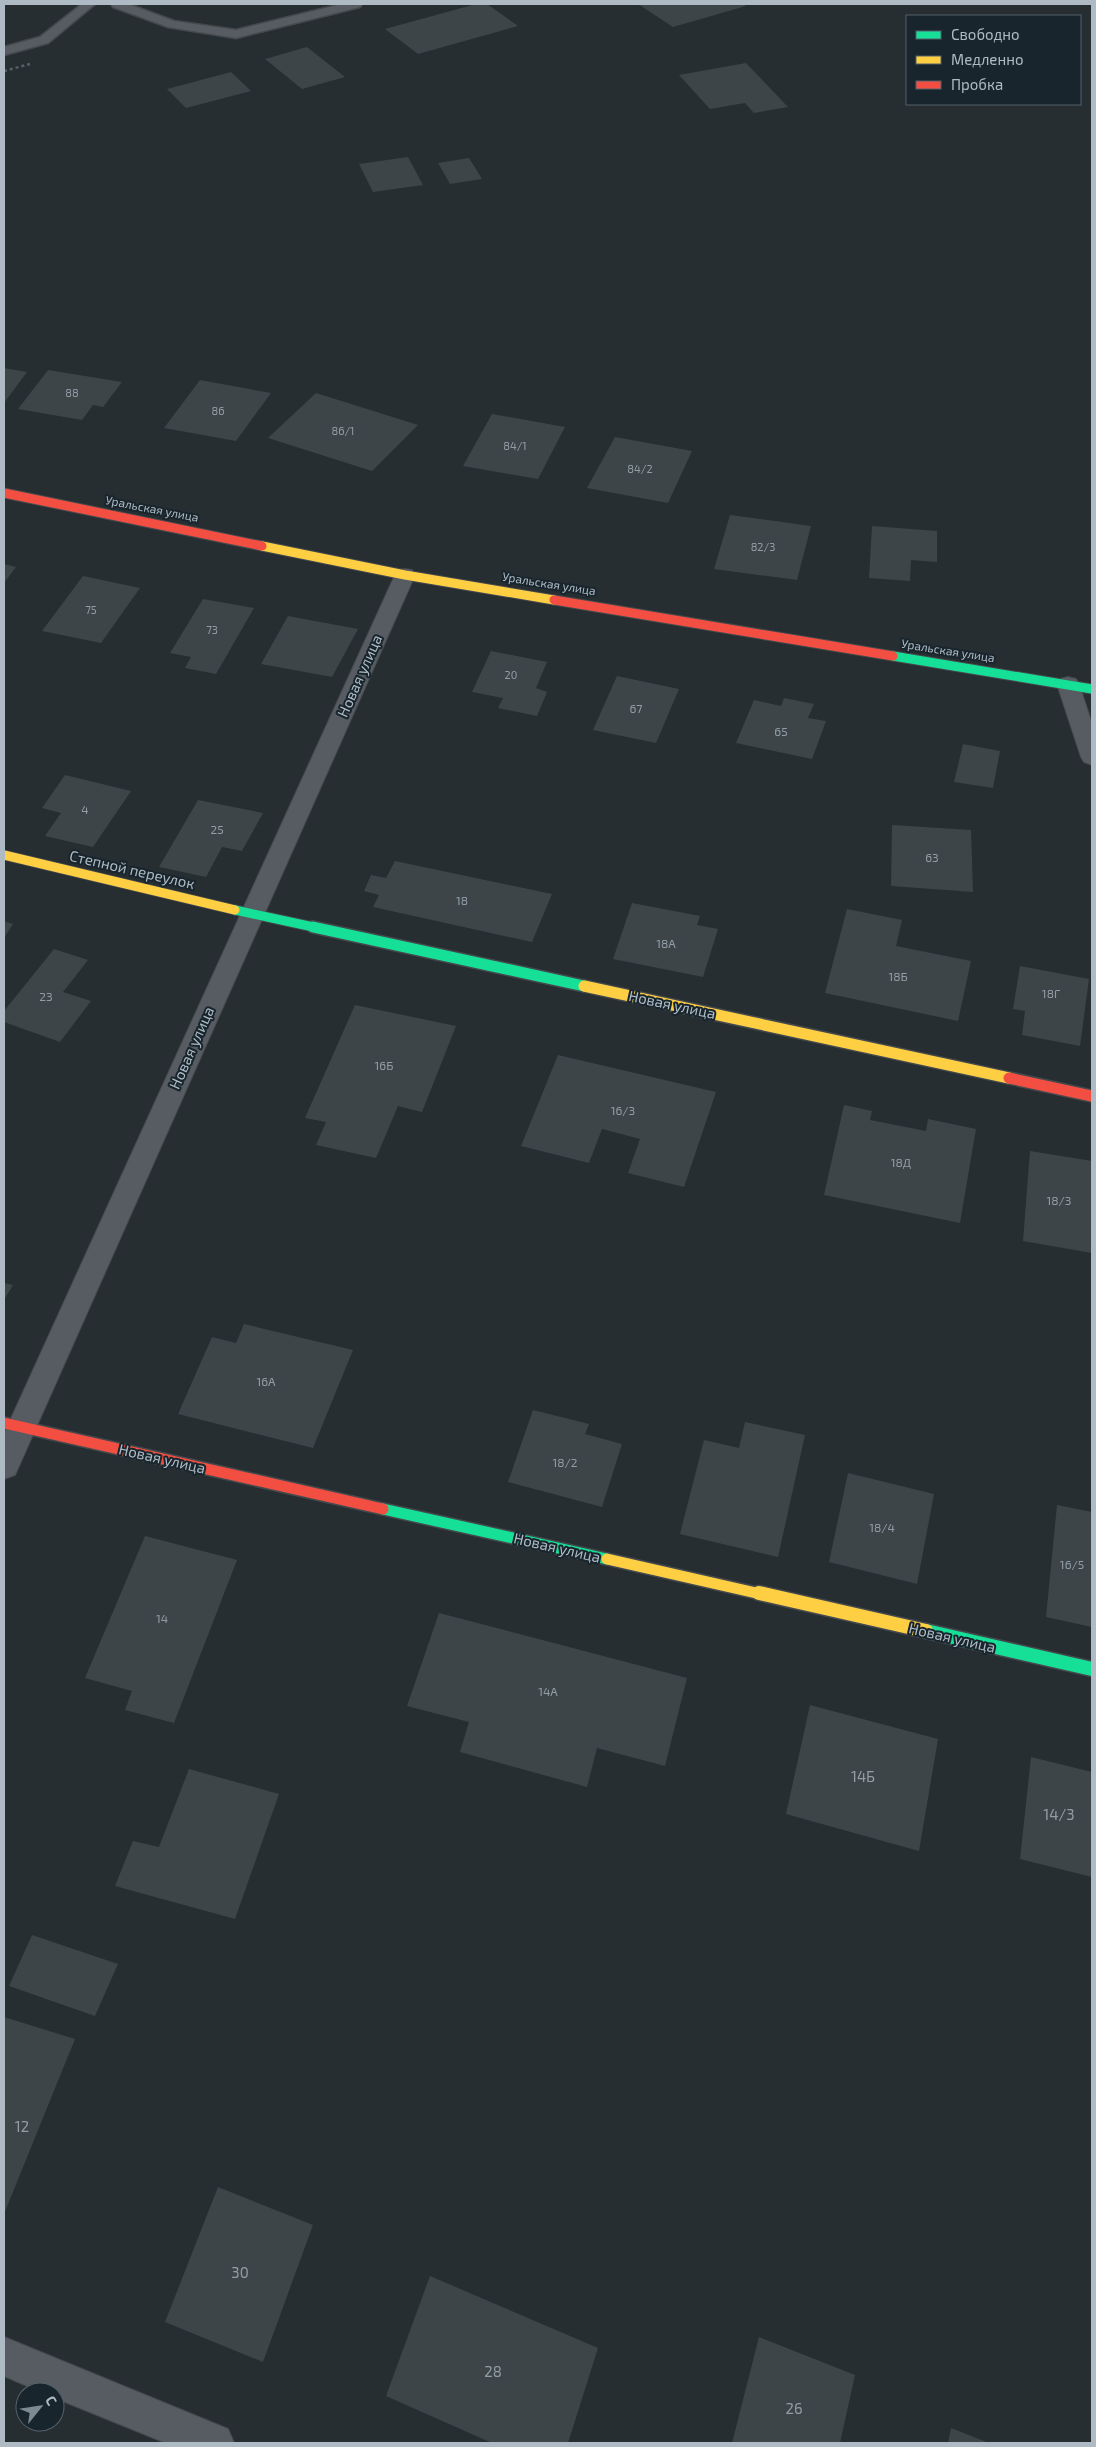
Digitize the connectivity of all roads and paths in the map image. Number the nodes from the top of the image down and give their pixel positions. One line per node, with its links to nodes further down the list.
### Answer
1 (89, 4): 4 (lane)
2 (117, 4): 3 (lane)
3 (356, 4)
4 (4, 51)
5 (4, 493): 6 (street, Уральская улица)
6 (405, 575): 7 (street, Уральская улица); 11 (street, Новая улица)
7 (1068, 684): 8 (street, Уральская улица); 9 (street)
8 (1092, 688)
9 (1092, 757)
10 (4, 855): 11 (street, Степной переулок)
11 (252, 914): 12 (street, Новая улица); 13 (street, Новая улица)
12 (1092, 1096)
13 (12, 1425): 14 (street, Новая улица); 15 (street, Новая улица)
14 (4, 1466)
15 (1092, 1669)
16 (4, 2357): 17 (street)
17 (214, 2443)

